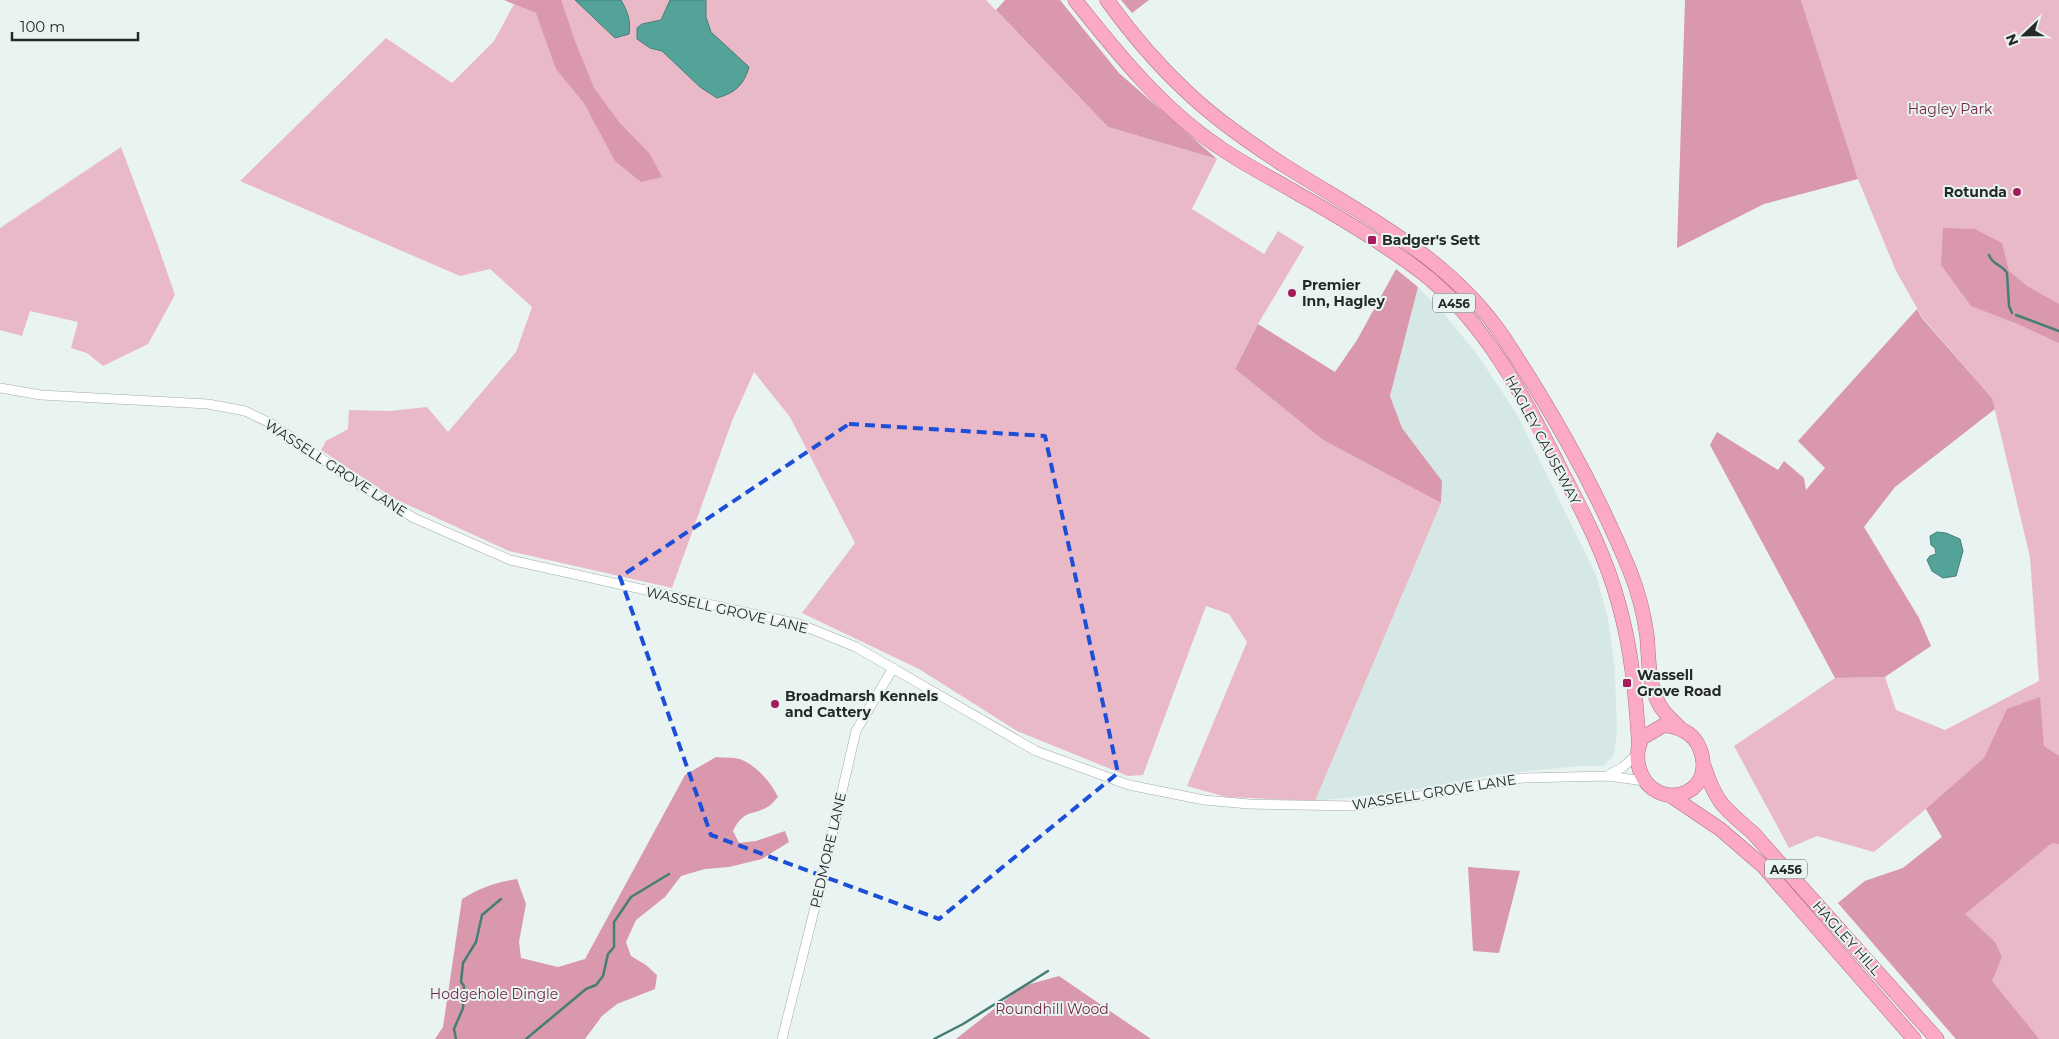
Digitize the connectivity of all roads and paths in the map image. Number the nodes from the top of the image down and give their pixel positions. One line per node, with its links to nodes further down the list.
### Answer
1 (1075, 0): 6 (highway, HAGLEY CAUSEWAY / A456)
2 (1106, 0): 5 (highway, HAGLEY CAUSEWAY / A456)
3 (0, 388): 4 (street, WASSELL GROVE LANE)
4 (893, 668): 8 (street, WASSELL GROVE LANE); 11 (street, PEDMORE LANE)
5 (1680, 728): 6 (highway); 7 (highway)
6 (1637, 751): 8 (street); 9 (highway)
7 (1704, 766): 10 (highway); 13 (highway, HAGLEY HILL / A456)
8 (1607, 776): 9 (street, WASSELL GROVE LANE)
9 (1644, 781): 10 (highway)
10 (1671, 796): 12 (highway, HAGLEY HILL / A456)
11 (782, 1039)
12 (1914, 1039)
13 (1937, 1039)

